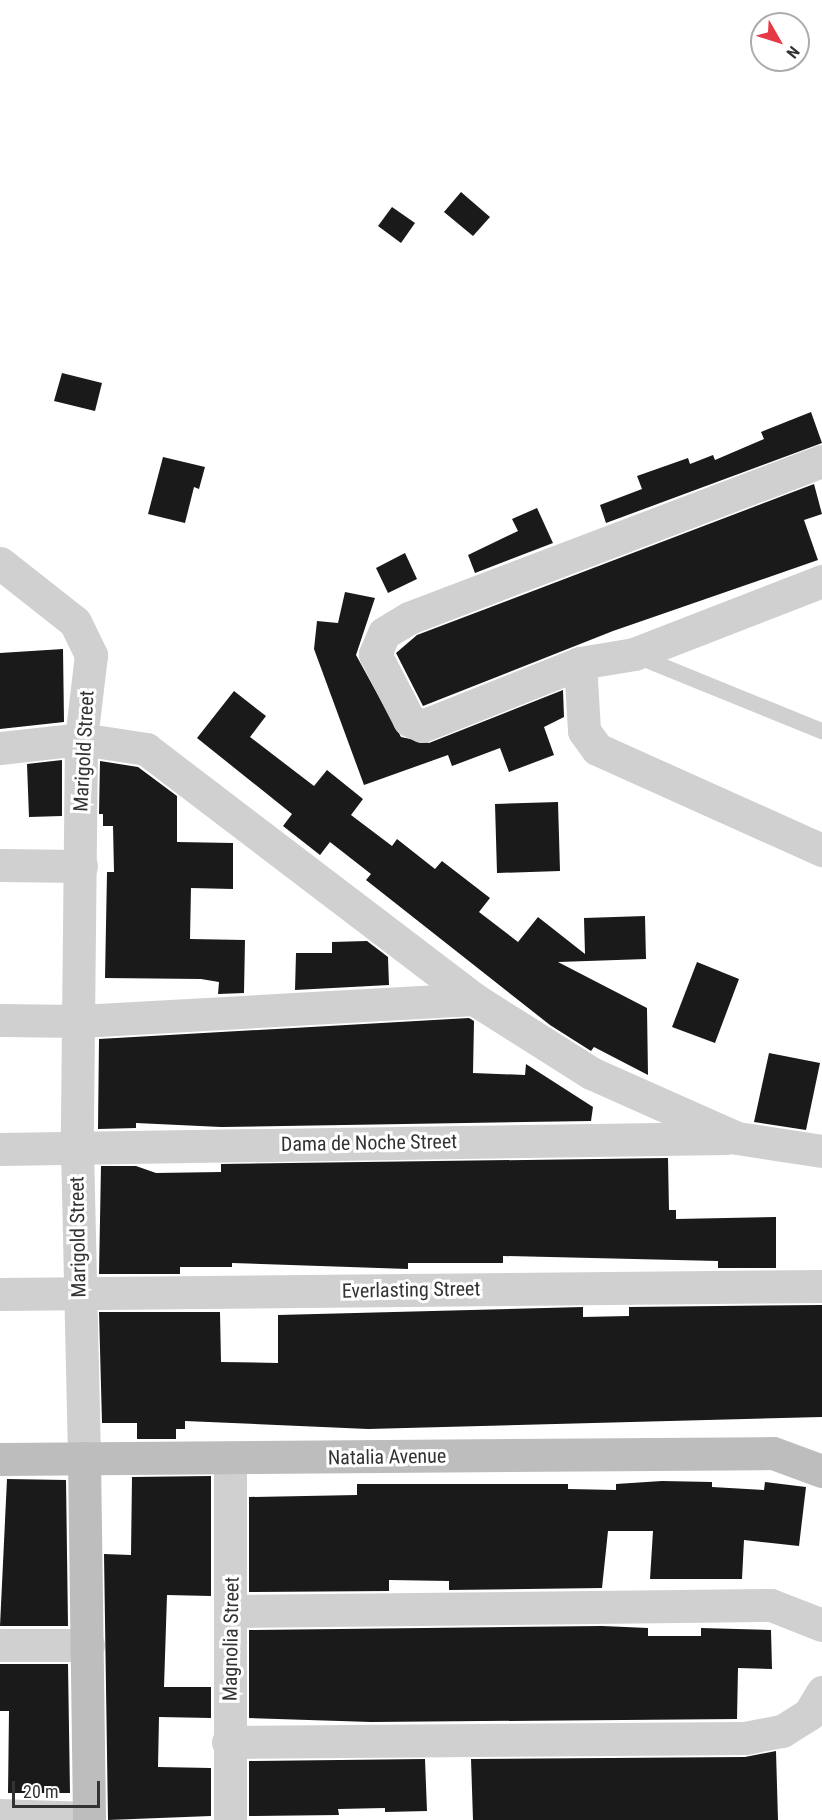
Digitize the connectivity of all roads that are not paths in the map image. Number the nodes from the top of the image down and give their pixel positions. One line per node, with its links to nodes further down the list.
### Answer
1 (822, 461): 5 (street)
2 (0, 563): 7 (street, Marigold Street)
3 (822, 581): 4 (street)
4 (634, 654): 5 (street); 6 (lane)
5 (580, 663): 9 (street)
6 (822, 731)
7 (81, 739): 8 (street); 11 (street, Marigold Street); 12 (street)
8 (0, 748)
9 (822, 850)
10 (0, 865): 11 (street)
11 (81, 866): 14 (street, Marigold Street)
12 (474, 999): 14 (street); 15 (street)
13 (0, 1020): 14 (street)
14 (80, 1021): 16 (street, Marigold Street)
15 (737, 1138): 16 (street, Dama de Noche Street); 18 (street)
16 (77, 1148): 17 (street, Dama de Noche Street); 21 (street, Marigold Street)
17 (0, 1149)
18 (822, 1151)
19 (822, 1286): 21 (street, Everlasting Street)
20 (0, 1294): 21 (street, Everlasting Street)
21 (79, 1294): 24 (street, Marigold Street)
22 (822, 1451): 23 (street)
23 (773, 1453): 25 (street, Natalia Avenue); 27 (street)
24 (84, 1458): 25 (street, Natalia Avenue); 26 (street, Natalia Avenue); 31 (street, Marigold Street)
25 (230, 1458): 28 (street, Magnolia Street)
26 (0, 1459)
27 (822, 1471)
28 (234, 1611): 29 (street); 33 (street, Magnolia Street)
29 (822, 1625)
30 (0, 1645): 31 (street)
31 (88, 1645): 35 (street, Marigold Street)
32 (822, 1692): 33 (street)
33 (228, 1742): 36 (street, Magnolia Street)
34 (0, 1815): 35 (street)
35 (89, 1819)
36 (230, 1820)

